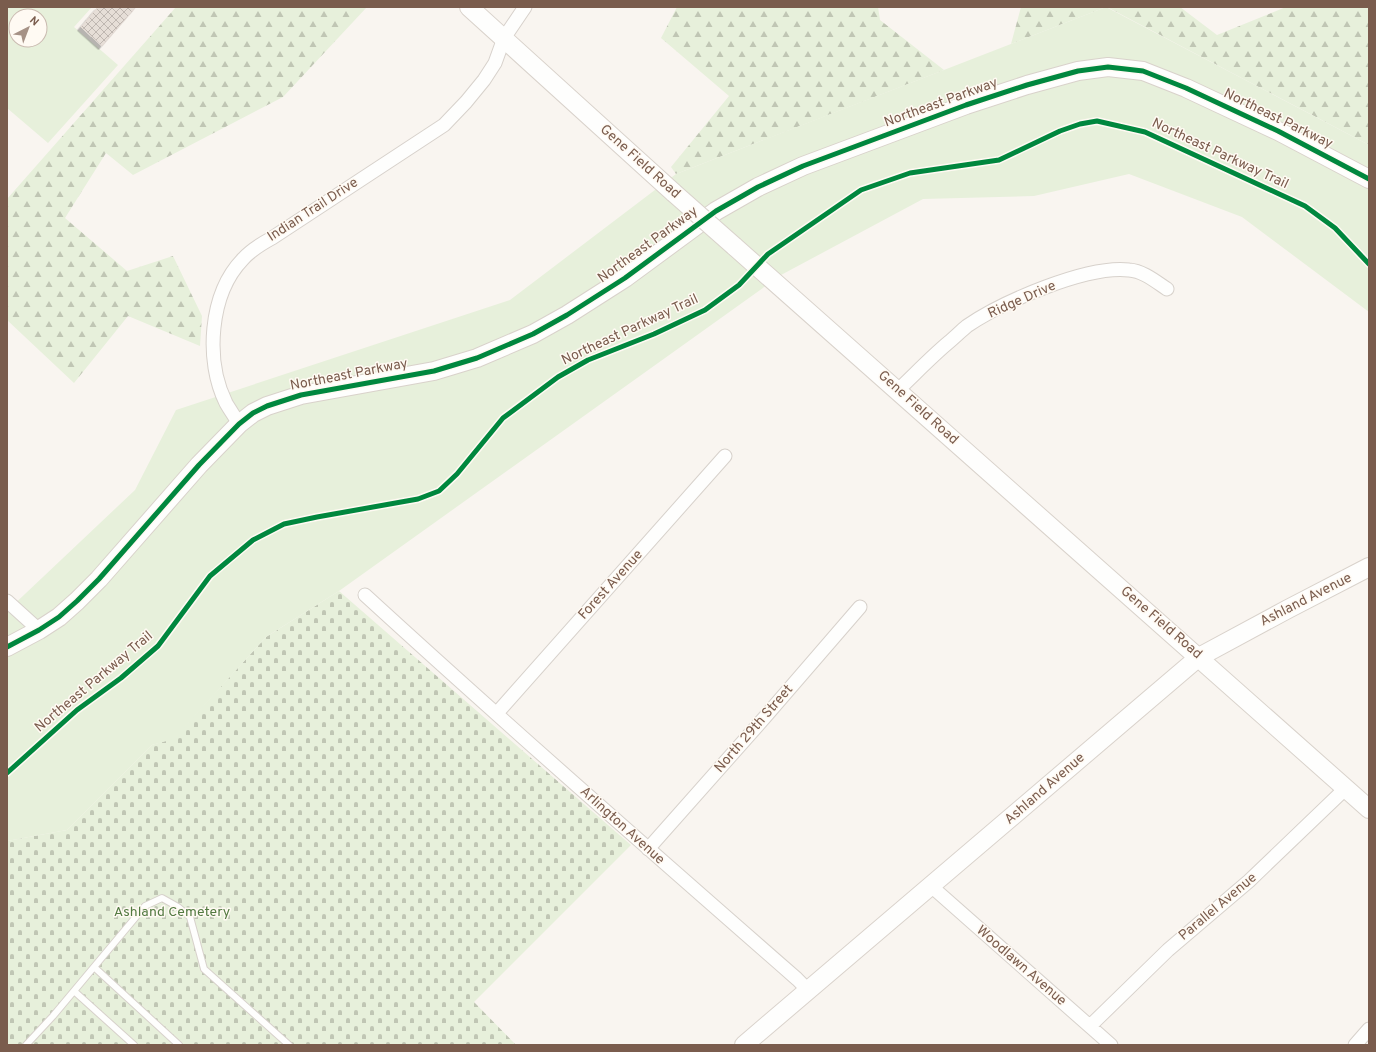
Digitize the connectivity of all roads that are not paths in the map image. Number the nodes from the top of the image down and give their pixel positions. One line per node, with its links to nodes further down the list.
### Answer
1 (469, 7): 3 (street, Gene Field Road)
2 (525, 7): 3 (street, Indian Trail Drive)
3 (504, 38): 6 (street, Gene Field Road, bridge); 7 (street, Indian Trail Drive)
4 (1369, 179): 7 (street, Northeast Parkway)
5 (1167, 289): 6 (street, Ridge Drive)
6 (898, 390): 15 (street, Gene Field Road)
7 (240, 424): 13 (street, Northeast Parkway)
8 (725, 456): 16 (street, Forest Avenue)
9 (1369, 567): 15 (street, Ashland Avenue)
10 (365, 595): 16 (street, Arlington Avenue)
11 (7, 601): 13 (street)
12 (860, 607): 19 (street, North 29th Street)
13 (39, 630): 14 (street, Northeast Parkway)
14 (7, 648)
15 (1199, 657): 17 (street, Gene Field Road); 20 (street, Ashland Avenue)
16 (496, 713): 19 (street, Arlington Avenue)
17 (1346, 788): 18 (street, Gene Field Road); 24 (street, Parallel Avenue)
18 (1369, 809)
19 (648, 849): 22 (street, Arlington Avenue)
20 (931, 886): 22 (street, Ashland Avenue); 24 (street, Woodlawn Avenue)
21 (94, 968): 23 (lane); 28 (lane); 29 (lane)
22 (808, 990): 30 (street, Ashland Avenue)
23 (74, 991): 26 (lane); 27 (lane)
24 (1090, 1026): 31 (street, Woodlawn Avenue)
25 (1369, 1029): 32 (street)
26 (28, 1044)
27 (134, 1045)
28 (179, 1045)
29 (290, 1045)
30 (744, 1045)
31 (1111, 1045)
32 (1355, 1045)

